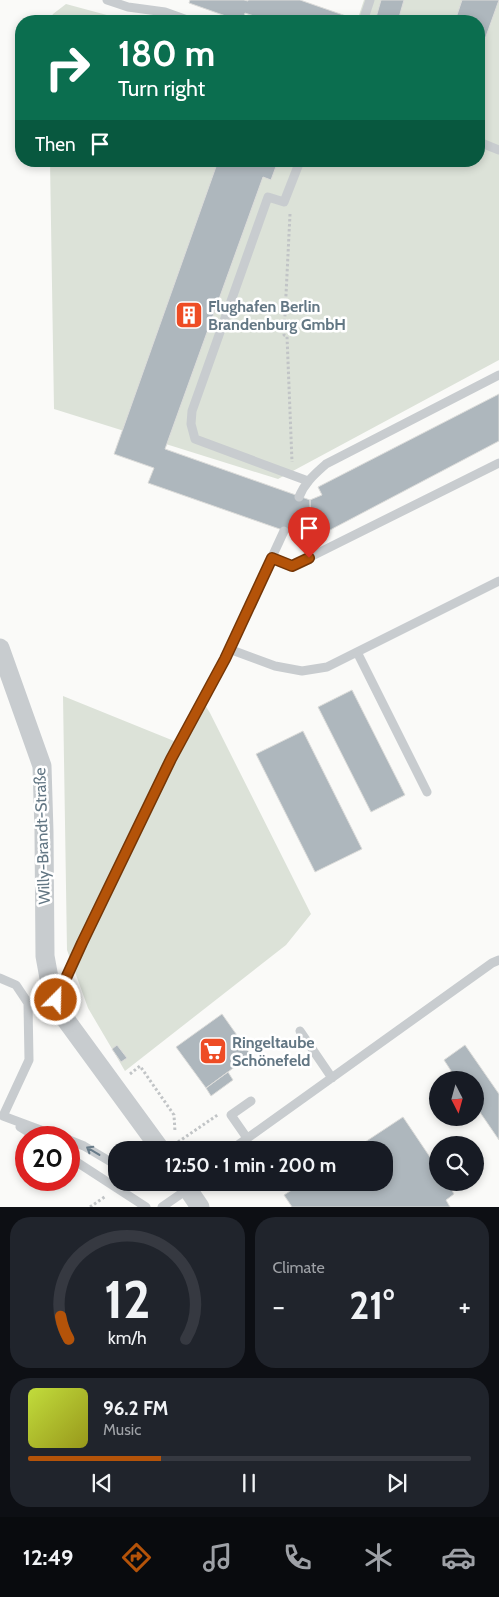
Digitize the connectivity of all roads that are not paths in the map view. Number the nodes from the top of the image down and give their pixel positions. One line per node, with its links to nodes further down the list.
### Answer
1 (107, 0): 3 (lane)
2 (370, 0): 4 (lane)
3 (173, 15)
4 (365, 15)
5 (485, 144): 6 (lane)
6 (499, 150)
7 (298, 167): 10 (lane)
8 (499, 375): 10 (lane)
9 (499, 463): 13 (lane)
10 (308, 481): 11 (lane)
11 (299, 497)
12 (284, 531): 13 (lane)
13 (272, 558): 16 (lane)
14 (499, 581): 17 (lane)
15 (0, 648): 21 (street, Willy-Brandt-Straße)
16 (229, 649): 17 (lane); 21 (lane)
17 (357, 652): 18 (lane)
18 (427, 792)
19 (499, 960): 23 (lane)
20 (0, 978): 25 (lane)
21 (56, 1000): 28 (street, Willy-Brandt-Straße)
22 (300, 1031): 23 (lane)
23 (332, 1078): 29 (lane)
24 (251, 1100): 29 (lane)
25 (3, 1116): 26 (lane); 27 (lane)
26 (19, 1126)
27 (30, 1126)
28 (154, 1141)
29 (244, 1141)
30 (80, 1144): 31 (lane, one-way to 30)
31 (108, 1160)
32 (80, 1164): 35 (lane)
33 (178, 1191): 36 (lane)
34 (190, 1191): 37 (street)
35 (146, 1207)
36 (162, 1207)
37 (200, 1207)

